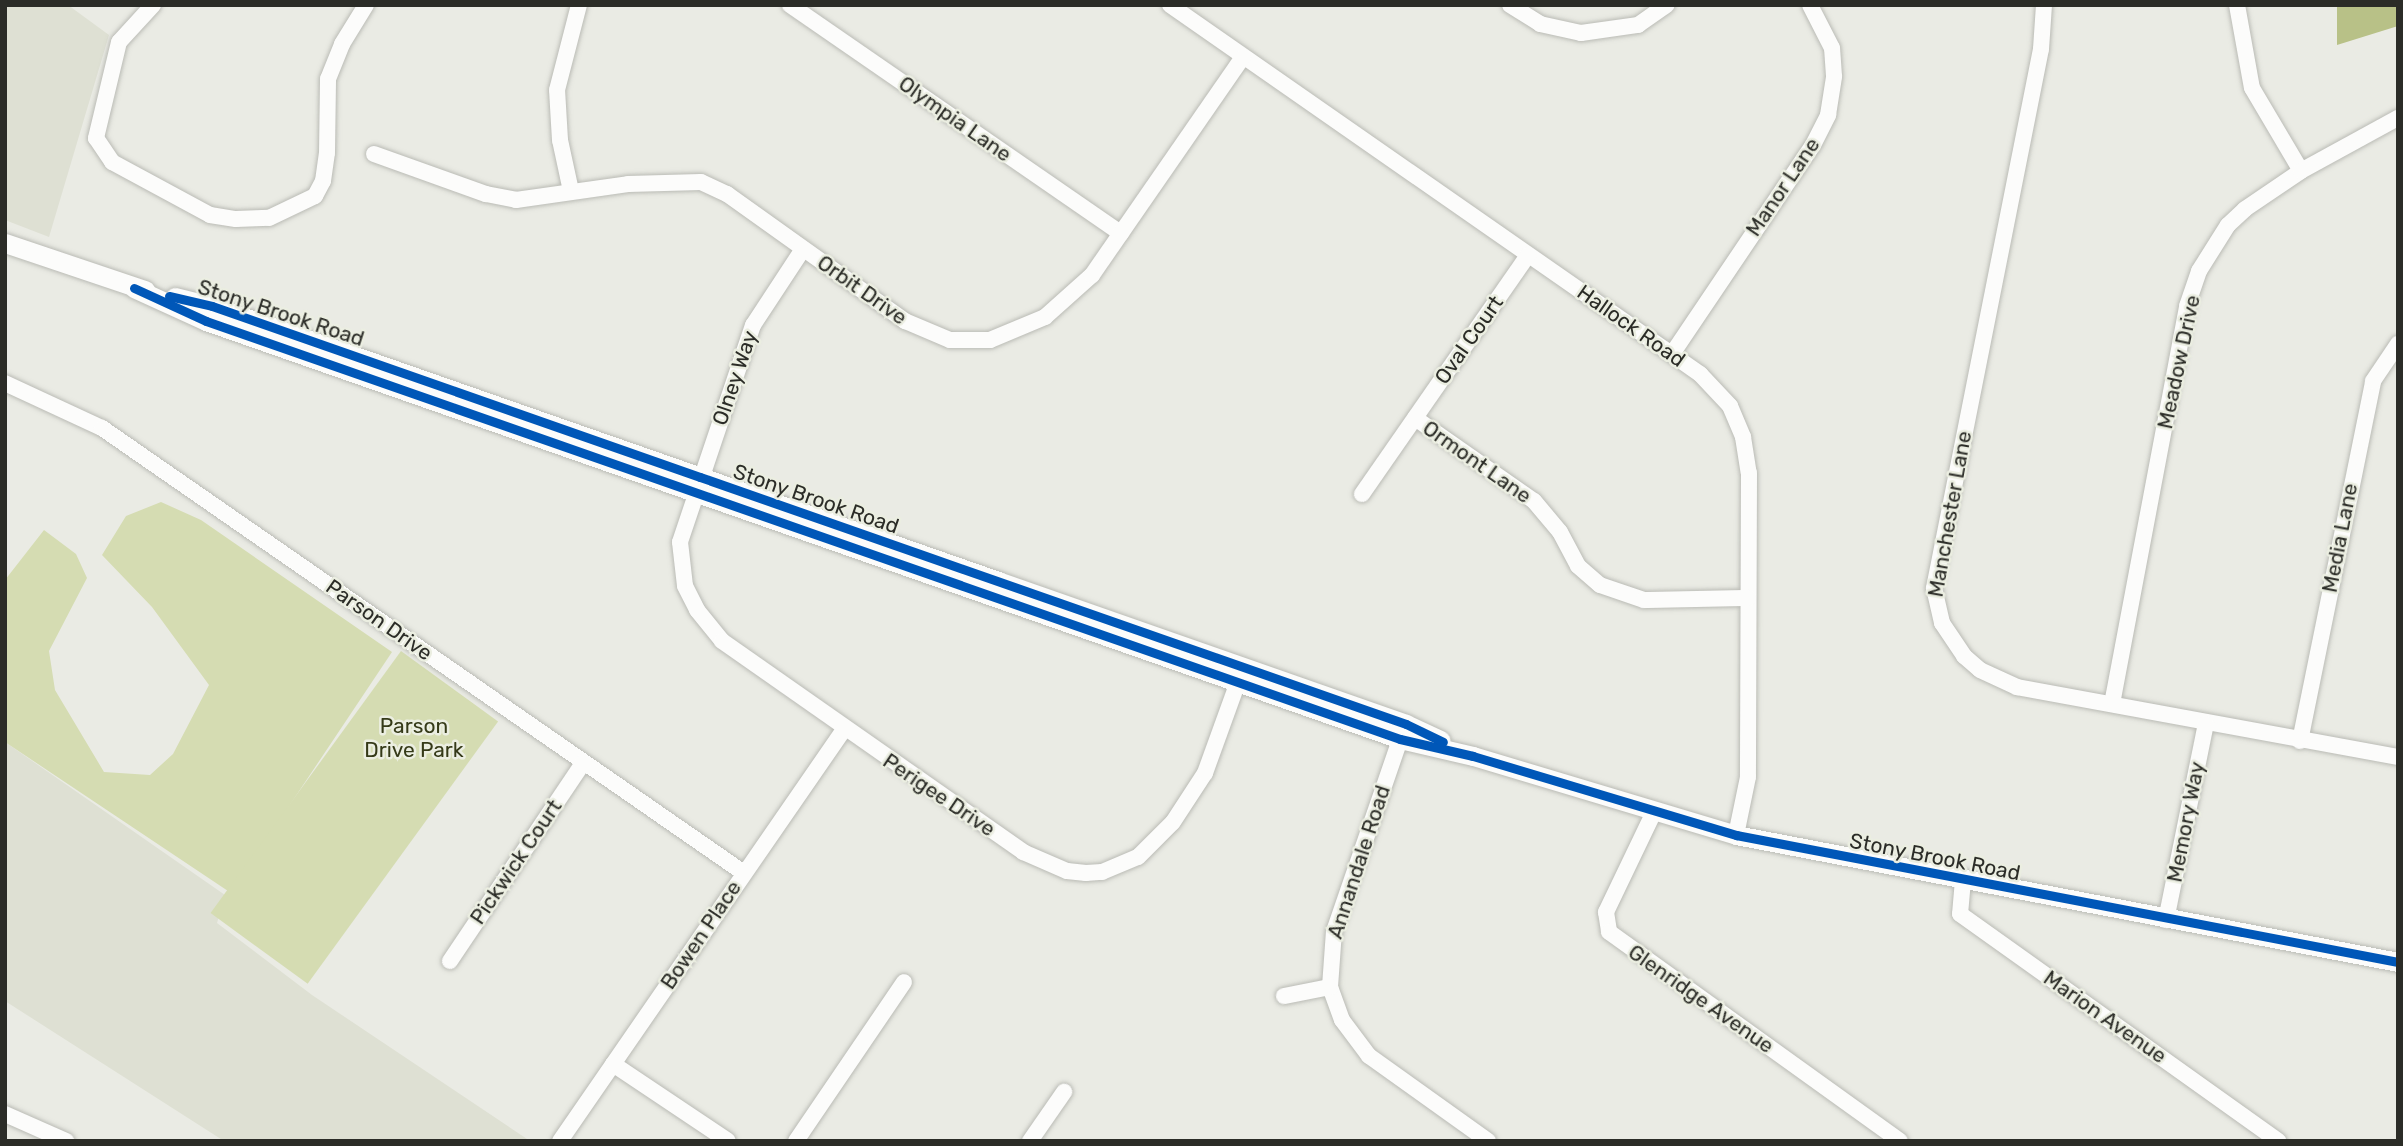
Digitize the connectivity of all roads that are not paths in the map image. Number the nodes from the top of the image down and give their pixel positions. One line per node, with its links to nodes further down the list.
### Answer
1 (153, 5): 2 (street)
2 (366, 5)
3 (579, 5): 15 (street)
4 (790, 5): 16 (street, Olympia Lane)
5 (1510, 5): 6 (street)
6 (1667, 5)
7 (1810, 5): 21 (street, Manor Lane)
8 (2044, 5): 28 (street, Manchester Lane)
9 (2237, 5): 14 (street)
10 (1174, 6): 11 (street, Hallock Road)
11 (1243, 57): 16 (street, Orbit Drive); 19 (street, Hallock Road)
12 (2398, 118): 14 (street, Meadow Drive)
13 (374, 154): 15 (street, Orbit Drive)
14 (2301, 171): 28 (street, Meadow Drive)
15 (571, 191): 18 (street, Orbit Drive)
16 (1121, 233): 18 (street, Orbit Drive)
17 (5, 243): 24 (main road, Stony Brook Road)
18 (803, 249): 24 (street, Olney Way)
19 (1528, 255): 21 (street, Hallock Road); 23 (street, Oval Court)
20 (2398, 344): 32 (street, Media Lane)
21 (1672, 354): 26 (street, Hallock Road)
22 (5, 383): 34 (street, Parson Drive)
23 (1415, 418): 25 (street, Oval Court); 26 (street, Ormont Lane)
24 (698, 485): 27 (main road, Stony Brook Road); 30 (street, Perigee Drive)
25 (1362, 494)
26 (1748, 598): 36 (street, Hallock Road)
27 (1241, 675): 30 (street, Perigee Drive); 31 (main road, Stony Brook Road)
28 (2112, 704): 29 (street, Manchester Lane)
29 (2206, 724): 32 (street, Manchester Lane); 39 (street, Memory Way)
30 (844, 730): 37 (street, Bowen Place)
31 (1403, 732): 35 (main road, Stony Brook Road); 43 (street, Annandale Road)
32 (2301, 741): 33 (street, Manchester Lane)
33 (2398, 757)
34 (583, 763): 37 (street, Parson Drive); 40 (street, Pickwick Court)
35 (1653, 814): 36 (main road, Stony Brook Road); 54 (street, Glenridge Avenue)
36 (1736, 835): 38 (main road, Stony Brook Road)
37 (744, 873): 45 (street, Bowen Place)
38 (1963, 880): 39 (main road, Stony Brook Road); 55 (street, Marion Avenue)
39 (2166, 920): 41 (main road, Stony Brook Road)
40 (450, 961)
41 (2398, 962)
42 (904, 982): 52 (street)
43 (1330, 986): 44 (street); 48 (street, Annandale Road)
44 (1284, 996)
45 (613, 1064): 50 (street, Bowen Place); 51 (street)
46 (1064, 1092): 53 (street)
47 (5, 1114): 49 (street)
48 (1480, 1139)
49 (66, 1141)
50 (560, 1141)
51 (728, 1141)
52 (796, 1141)
53 (1030, 1141)
54 (1900, 1141)
55 (2278, 1141)

